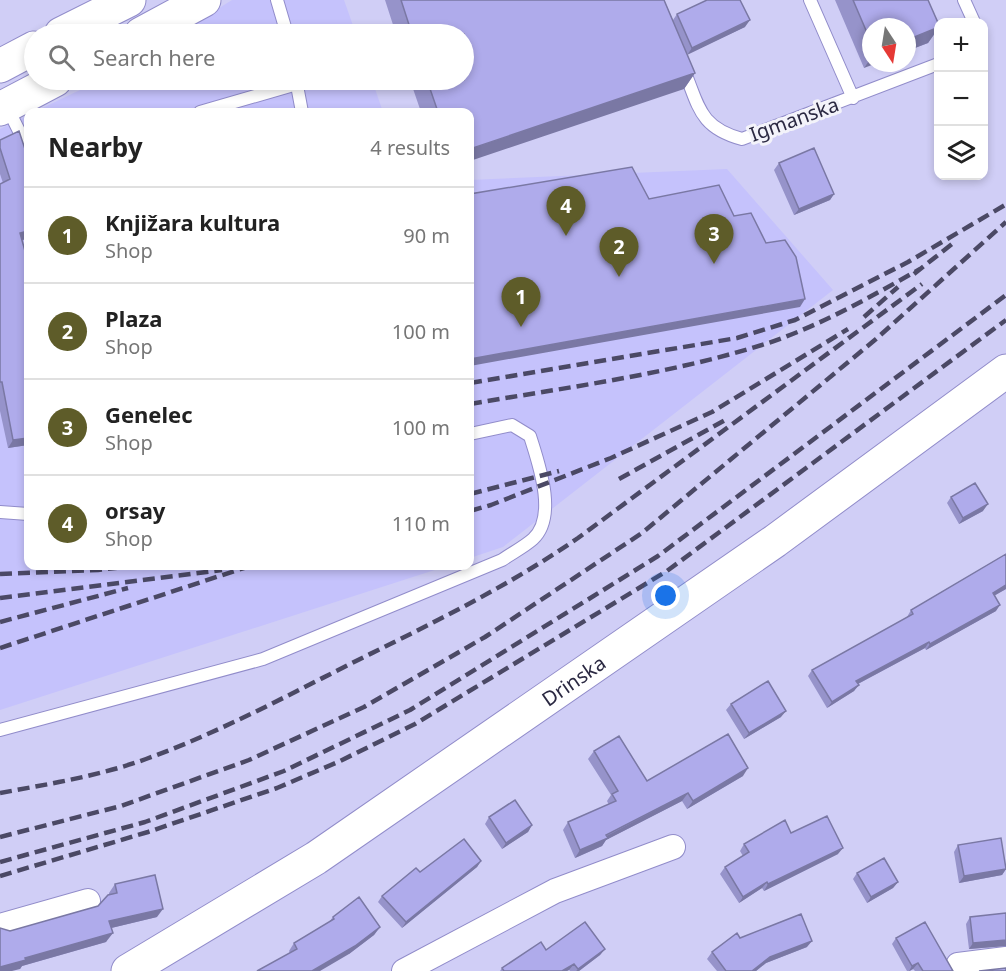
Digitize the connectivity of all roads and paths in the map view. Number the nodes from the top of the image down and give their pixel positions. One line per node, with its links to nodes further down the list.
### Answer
1 (129, 0): 7 (main road)
2 (204, 0): 8 (main road)
3 (810, 0): 17 (lane)
4 (964, 0): 6 (lane)
5 (276, 1): 9 (lane)
6 (972, 18)
7 (81, 24)
8 (160, 24)
9 (284, 24)
10 (24, 53): 12 (main road)
11 (678, 54): 17 (lane, Igmanska)
12 (0, 66)
13 (934, 66): 17 (lane, Igmanska)
14 (36, 90): 18 (main road)
15 (270, 90): 19 (lane)
16 (298, 90): 20 (lane)
17 (853, 98)
18 (3, 107): 21 (lane)
19 (213, 108)
20 (301, 108)
21 (24, 142)
22 (1006, 371): 32 (main road, Drinska)
23 (474, 433): 26 (lane)
24 (0, 512): 25 (lane)
25 (24, 514)
26 (0, 730)
27 (673, 847): 33 (street)
28 (88, 901): 29 (street)
29 (0, 926)
30 (1006, 959): 31 (street)
31 (958, 965)
32 (128, 971)
33 (404, 971)

